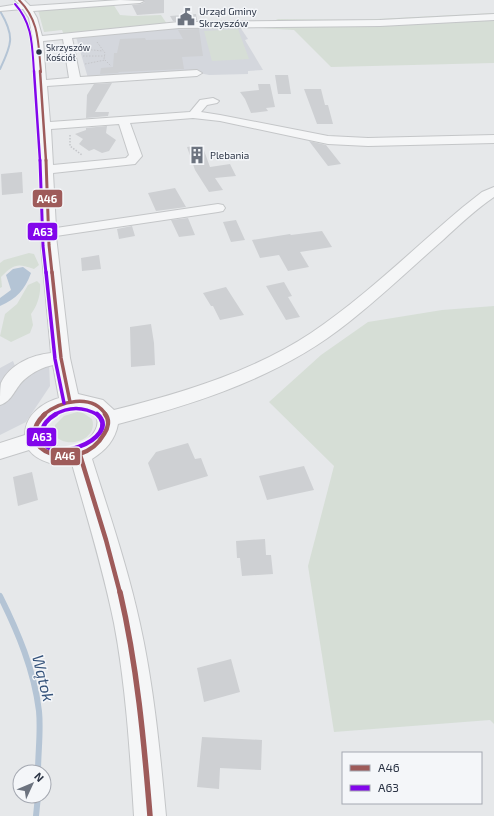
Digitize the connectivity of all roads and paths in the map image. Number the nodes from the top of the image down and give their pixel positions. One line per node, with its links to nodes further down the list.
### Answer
1 (54, 0): 4 (street)
2 (140, 1): 4 (street)
3 (24, 5): 4 (street); 5 (street); 8 (street)
4 (48, 7)
5 (3, 9)
6 (494, 17): 7 (street)
7 (67, 37): 8 (street); 17 (street)
8 (38, 40): 19 (street)
9 (78, 48): 10 (path)
10 (105, 56): 11 (path); 12 (path)
11 (80, 57)
12 (105, 60): 13 (path); 14 (path)
13 (82, 65)
14 (111, 66)
15 (62, 69): 18 (street)
16 (197, 73): 17 (street)
17 (76, 81): 18 (street)
18 (64, 82): 19 (street)
19 (42, 83): 23 (street)
20 (213, 101): 21 (street)
21 (193, 115): 22 (street); 25 (street)
22 (123, 120): 23 (street); 26 (street)
23 (44, 126): 27 (street)
24 (70, 132): 26 (path)
25 (494, 139)
26 (87, 162): 27 (street)
27 (46, 170): 30 (street)
28 (494, 191): 34 (street)
29 (218, 208): 30 (street)
30 (49, 234): 31 (street)
31 (61, 358): 32 (street); 33 (street)
32 (0, 398)
33 (70, 402): 34 (street); 35 (street)
34 (108, 419): 37 (street)
35 (35, 440): 36 (street); 37 (street)
36 (0, 451)
37 (80, 455): 38 (street)
38 (150, 816)

